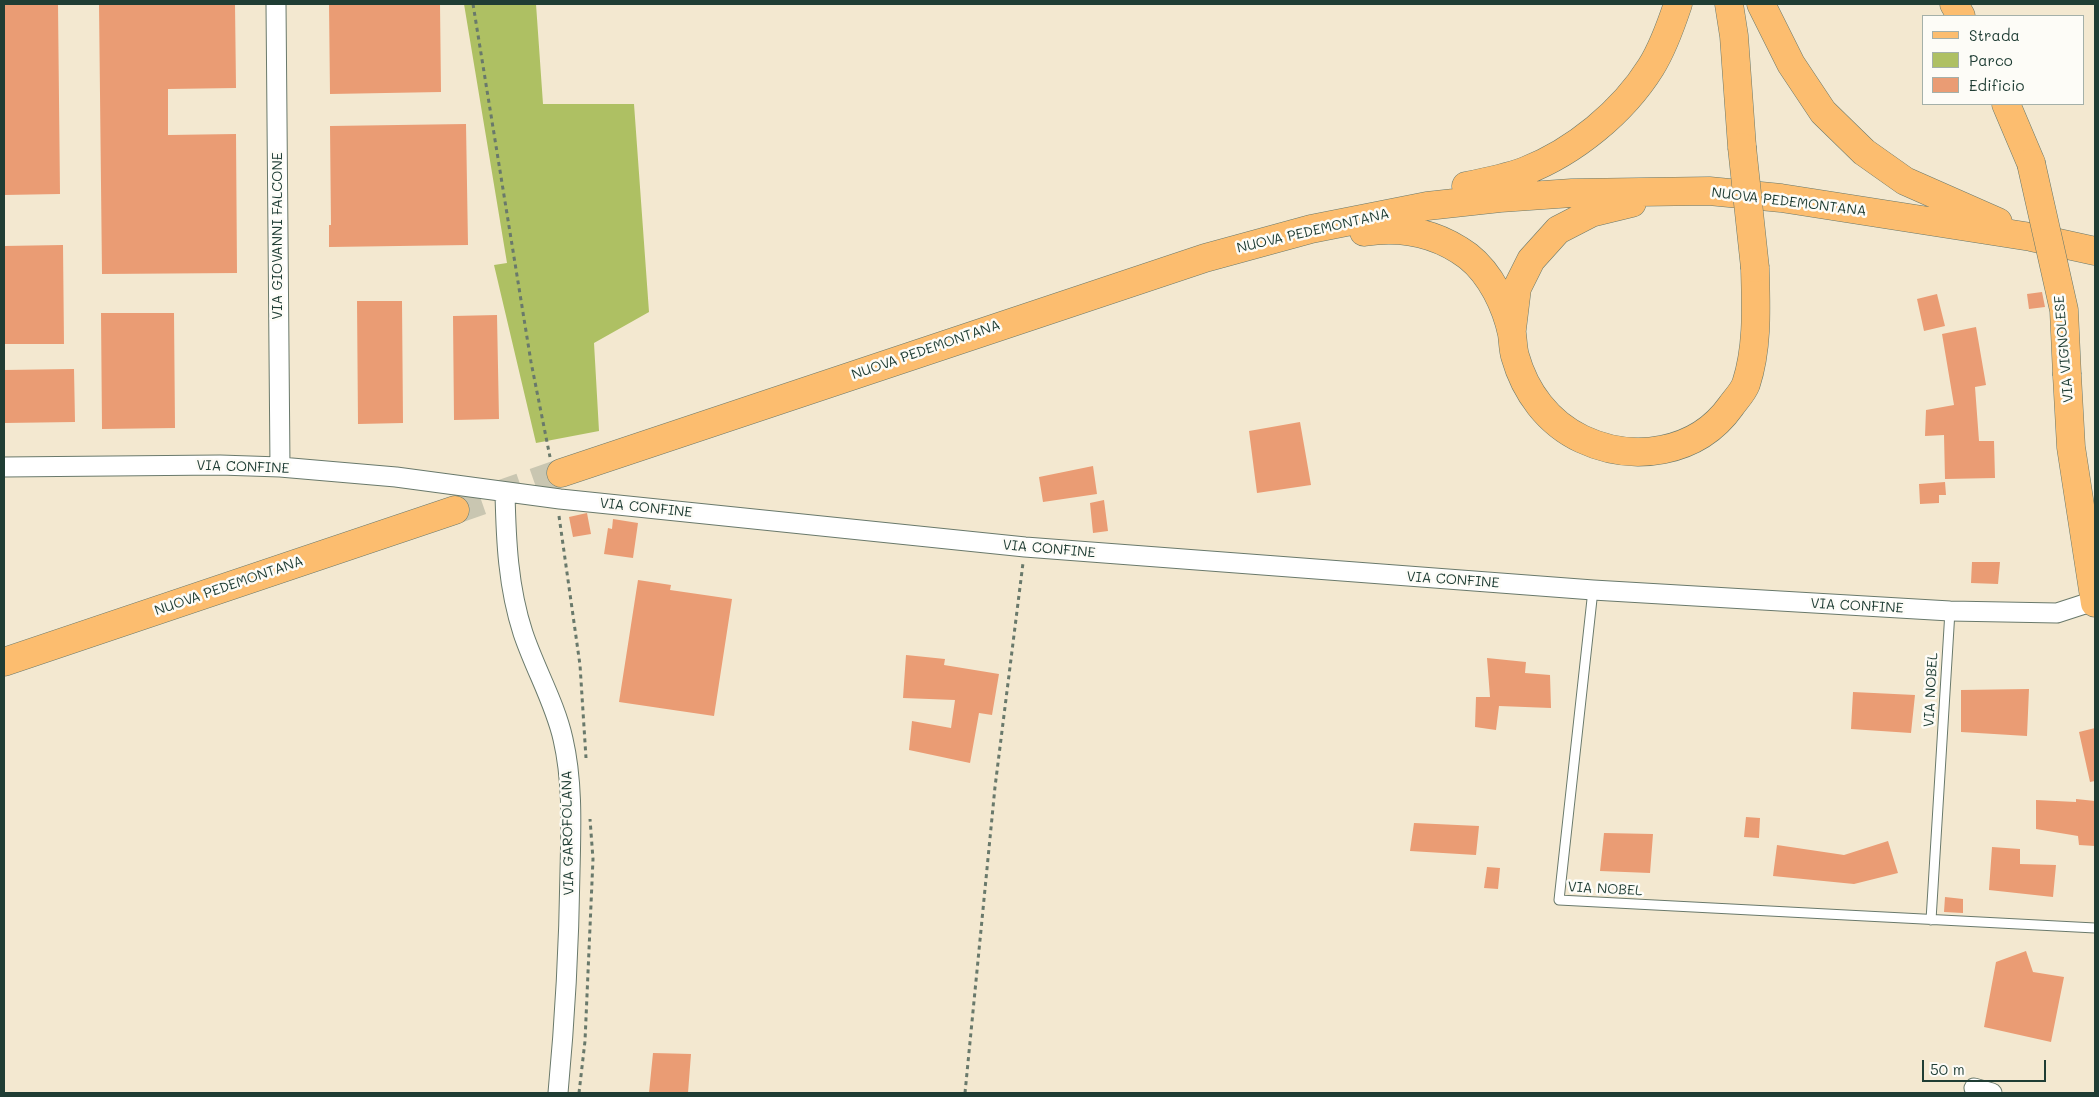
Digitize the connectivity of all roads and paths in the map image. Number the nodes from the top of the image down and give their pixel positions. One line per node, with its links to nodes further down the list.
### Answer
1 (276, 4): 16 (street, VIA GIOVANNI FALCONE)
2 (473, 4): 17 (path)
3 (1678, 4): 11 (main road)
4 (1729, 4): 14 (main road, bridge)
5 (1761, 4): 10 (main road)
6 (1954, 4): 7 (main road)
7 (1960, 15)
8 (2006, 105): 22 (main road, VIA VIGNOLESE, bridge)
9 (1709, 191): 10 (main road, NUOVA PEDEMONTANA); 11 (main road, NUOVA PEDEMONTANA); 14 (main road)
10 (2031, 237): 12 (main road, NUOVA PEDEMONTANA)
11 (1249, 245): 13 (main road, NUOVA PEDEMONTANA)
12 (2095, 252)
13 (995, 327): 14 (main road); 17 (main road, NUOVA PEDEMONTANA)
14 (1512, 333)
15 (4, 467): 16 (street, VIA CONFINE)
16 (280, 467): 18 (street, VIA CONFINE)
17 (556, 467)
18 (505, 492): 20 (street, VIA CONFINE); 28 (street, VIA GAROFOLANA)
19 (454, 510): 24 (main road, NUOVA PEDEMONTANA)
20 (1025, 547): 21 (street, VIA CONFINE); 29 (path)
21 (1593, 590): 23 (street, VIA CONFINE); 25 (lane, VIA NOBEL)
22 (2095, 602): 23 (street, VIA CONFINE)
23 (1950, 611): 25 (lane, VIA NOBEL)
24 (4, 662)
25 (1931, 920): 26 (lane, VIA NOBEL)
26 (2095, 928)
27 (1974, 1088): 30 (street)
28 (558, 1093)
29 (965, 1093)
30 (1992, 1093)

